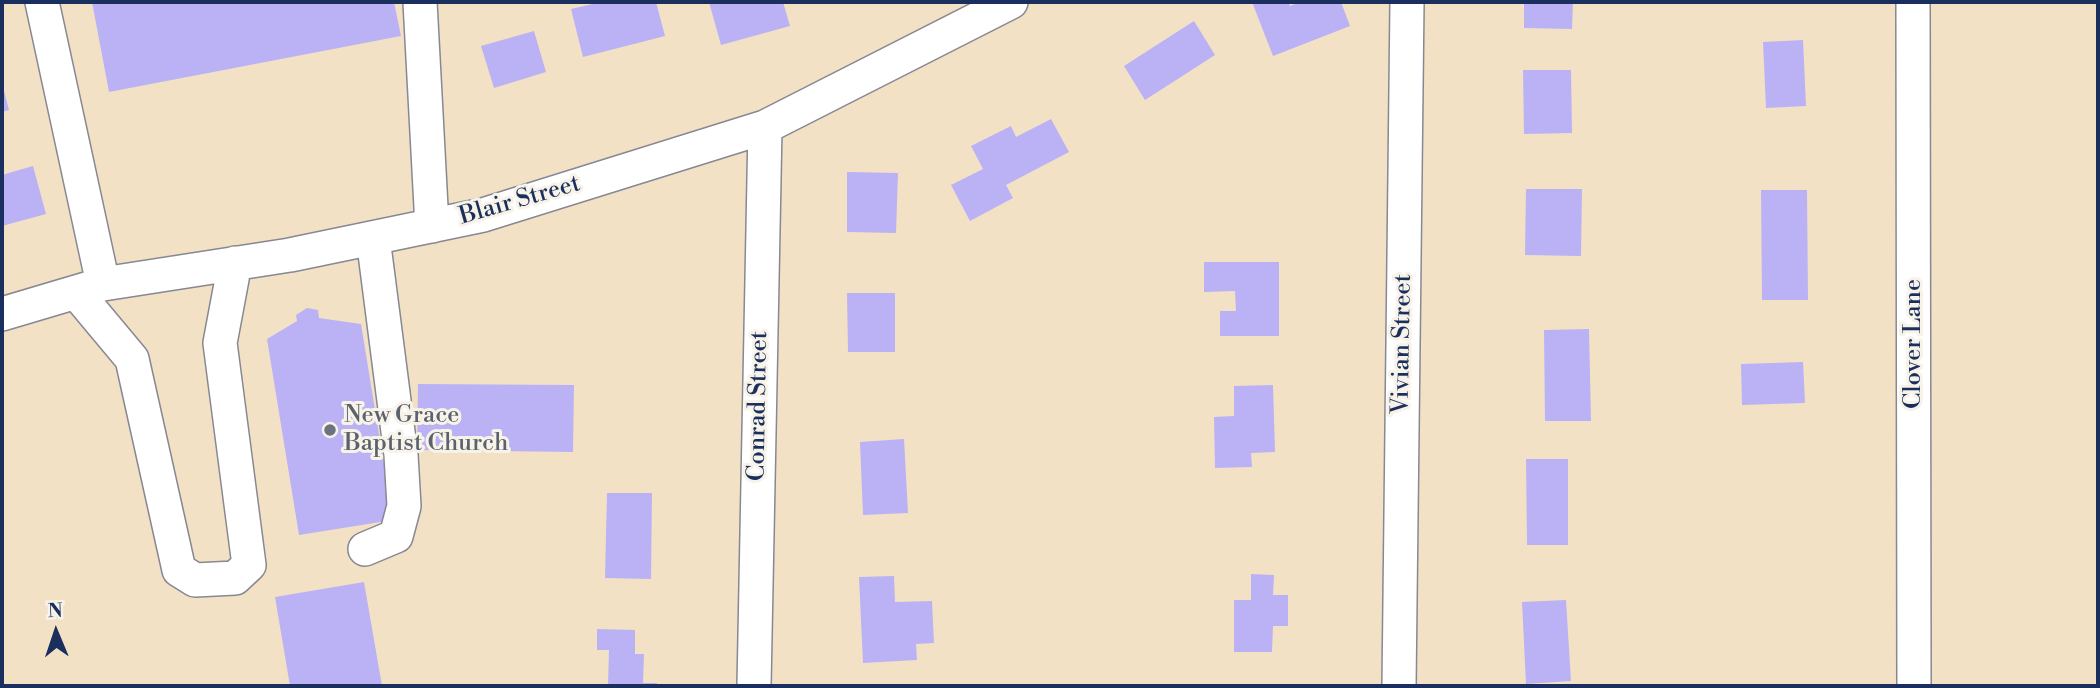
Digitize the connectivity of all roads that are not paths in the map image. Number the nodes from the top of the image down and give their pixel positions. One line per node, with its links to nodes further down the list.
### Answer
1 (42, 2): 10 (street)
2 (420, 2): 7 (street)
3 (1011, 2): 6 (street, Blair Street)
4 (1407, 2): 14 (street, Vivian Street)
5 (1913, 2): 15 (street, Clover Lane)
6 (765, 127): 7 (street, Blair Street); 13 (street, Conrad Street)
7 (432, 226): 8 (street, Blair Street)
8 (373, 238): 9 (street, Blair Street); 12 (street)
9 (234, 263): 10 (street, Blair Street); 10 (street)
10 (90, 288): 11 (street, Blair Street)
11 (2, 314)
12 (365, 549)
13 (754, 686)
14 (1399, 686)
15 (1914, 686)

